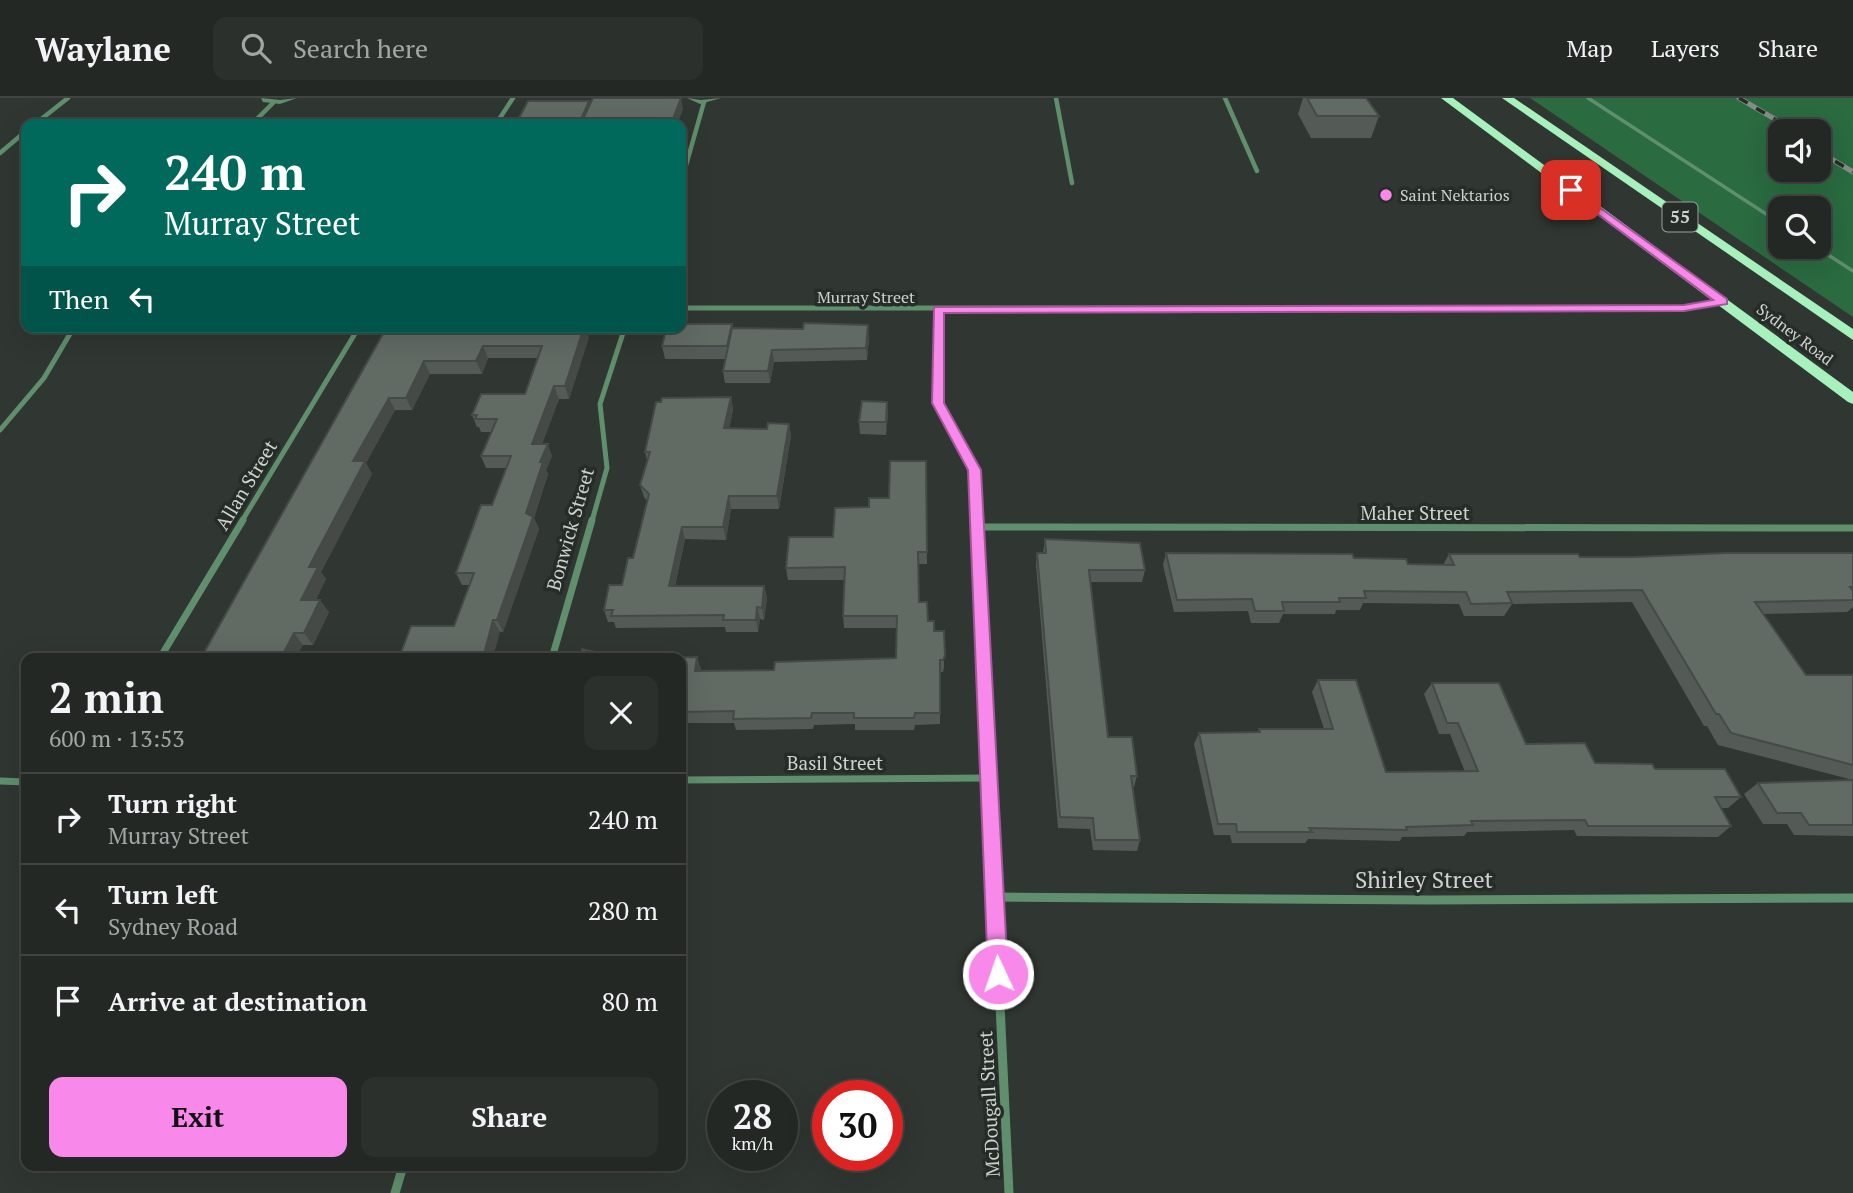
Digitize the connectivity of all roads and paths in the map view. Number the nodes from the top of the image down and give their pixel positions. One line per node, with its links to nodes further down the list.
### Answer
1 (68, 98): 14 (street)
2 (264, 98): 13 (street)
3 (293, 98): 13 (street)
4 (513, 98): 16 (street)
5 (690, 98): 12 (street)
6 (718, 98): 12 (street)
7 (1056, 98): 21 (street)
8 (1225, 98): 20 (street)
9 (1446, 98): 25 (highway, Sydney Road / 55)
10 (1507, 98): 31 (highway, Sydney Road / 55)
11 (1588, 98): 22 (lane)
12 (704, 102): 19 (street)
13 (273, 103): 15 (street)
14 (41, 119)
15 (257, 119)
16 (499, 119)
17 (21, 135): 18 (street)
18 (0, 153)
19 (686, 165)
20 (1257, 172)
21 (1072, 183)
22 (1768, 215)
23 (1831, 257): 24 (lane)
24 (1853, 271)
25 (1723, 302): 27 (street, Murray Street); 32 (highway, Sydney Road / 55)
26 (686, 308): 27 (street, Murray Street)
27 (938, 310): 34 (street, McDougall Street)
28 (70, 333): 33 (street)
29 (355, 333): 36 (street, Allan Street)
30 (623, 333): 37 (street, Bonwick Street)
31 (1853, 336)
32 (1853, 399)
33 (0, 430)
34 (977, 527): 35 (street, Maher Street); 38 (street, McDougall Street)
35 (1853, 528)
36 (163, 653)
37 (553, 653)
38 (989, 778): 39 (street, Basil Street); 42 (street, McDougall Street)
39 (686, 780)
40 (0, 781): 41 (street)
41 (21, 782)
42 (995, 897): 43 (street, Shirley Street); 46 (street, McDougall Street)
43 (1853, 898)
44 (402, 1171): 45 (street)
45 (396, 1193)
46 (1009, 1193)

